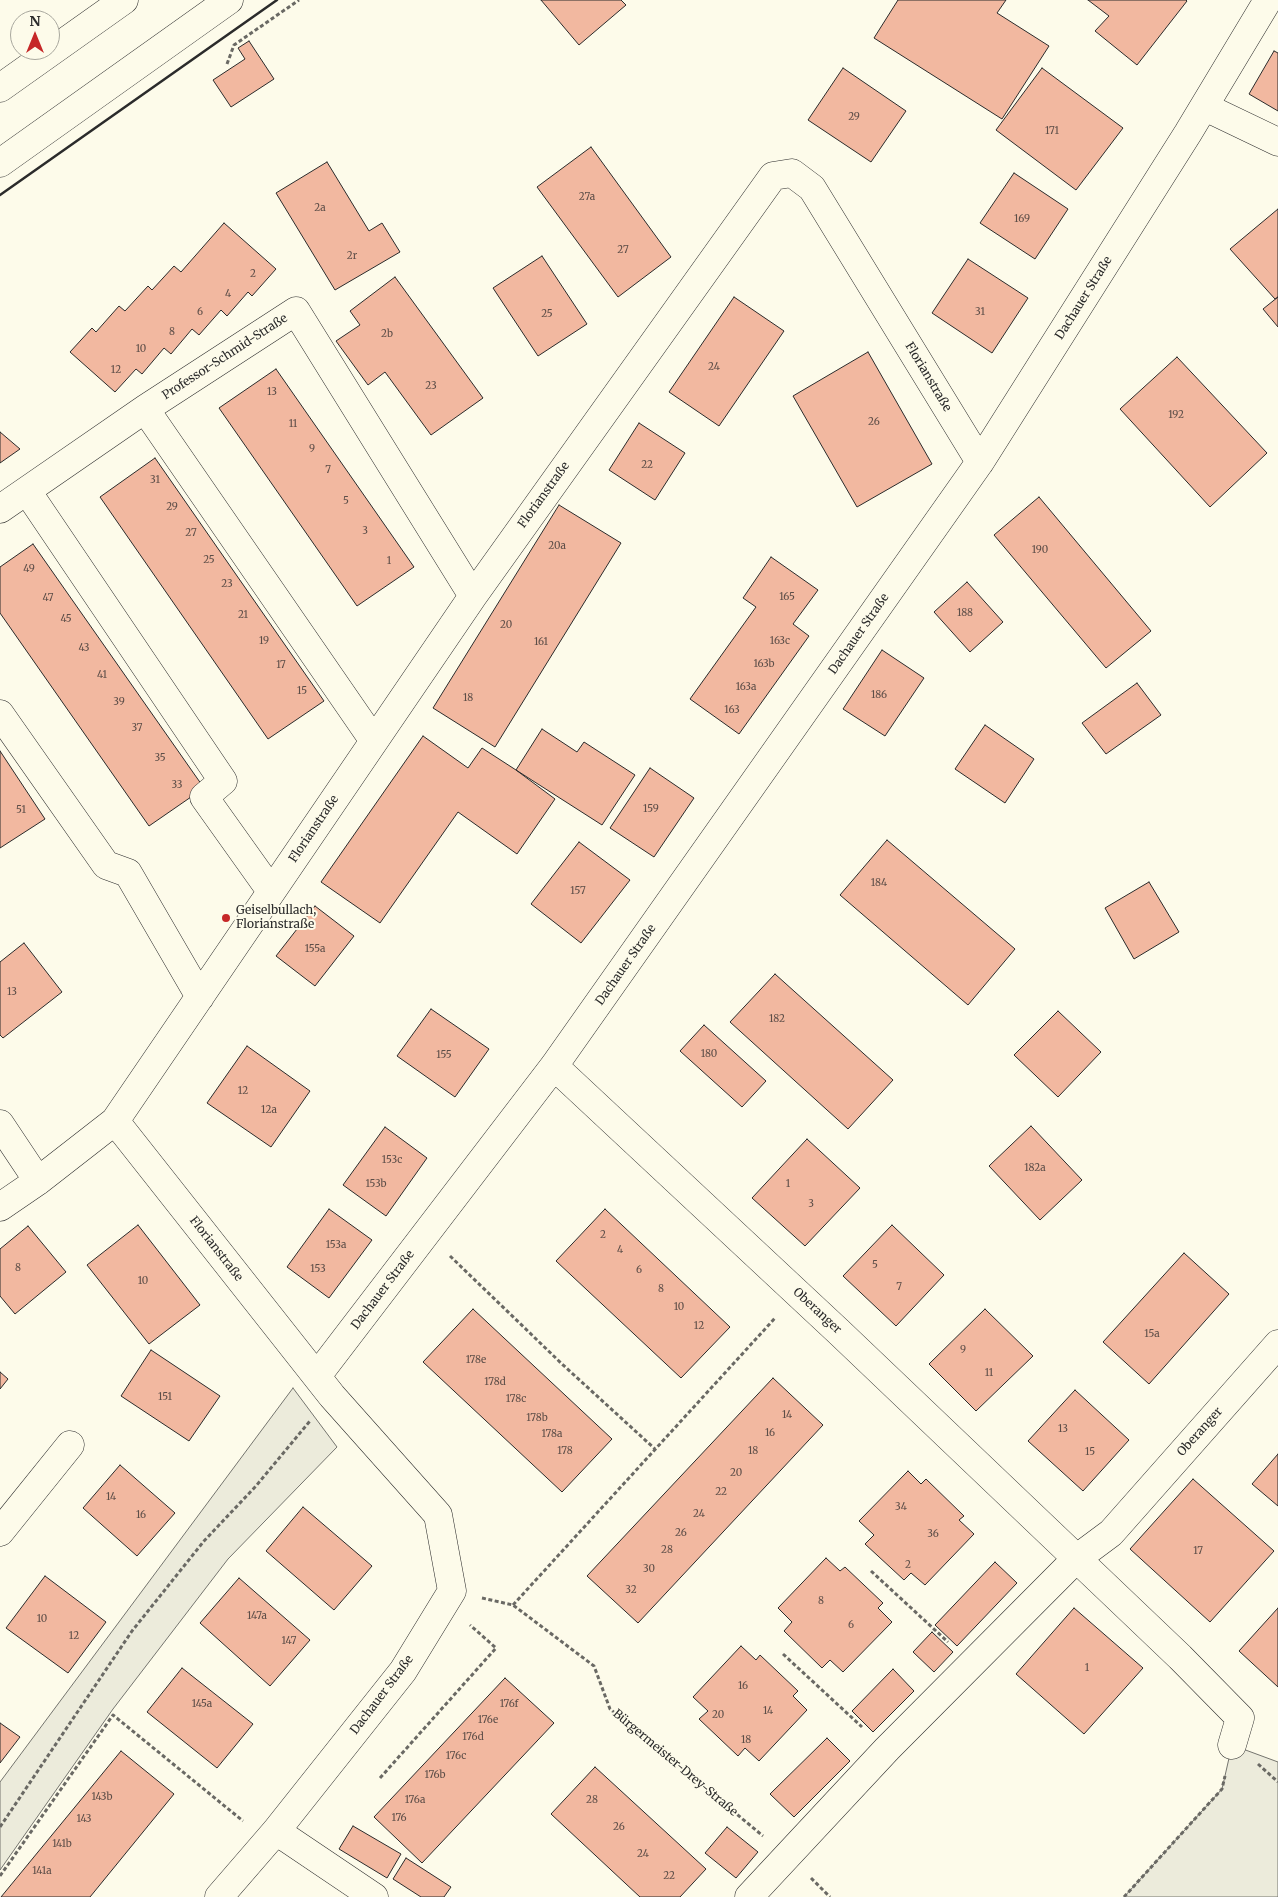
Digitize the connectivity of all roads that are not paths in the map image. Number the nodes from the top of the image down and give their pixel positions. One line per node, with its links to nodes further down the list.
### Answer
1 (124, 0): 4 (main road)
2 (229, 0): 7 (main road)
3 (1268, 0): 5 (main road, Dachauer Straße)
4 (0, 88)
5 (1205, 106): 6 (main road); 9 (main road, Dachauer Straße)
6 (1278, 142)
7 (0, 163)
8 (145, 409): 10 (main road, Professor-Schmid-Straße); 12 (main road, Professor-Schmid-Straße); 14 (main road)
9 (980, 462): 12 (main road, Florianstraße); 17 (main road, Dachauer Straße)
10 (27, 491): 11 (main road, Professor-Schmid-Straße); 15 (main road)
11 (0, 509)
12 (473, 596): 14 (main road, Florianstraße)
13 (0, 714): 16 (main road)
14 (374, 740): 15 (main road, Florianstraße)
15 (271, 891): 16 (main road, Florianstraße)
16 (200, 997): 18 (main road, Florianstraße)
17 (554, 1066): 23 (main road, Dachauer Straße); 26 (main road, Oberanger)
18 (115, 1121): 20 (main road, Florianstraße); 23 (main road, Florianstraße)
19 (0, 1124): 20 (main road)
20 (38, 1181): 21 (main road, Florianstraße)
21 (0, 1207)
22 (1278, 1344): 26 (main road, Oberanger)
23 (324, 1386): 28 (main road, Dachauer Straße)
24 (70, 1445): 25 (main road)
25 (0, 1532)
26 (1076, 1559): 27 (main road, Oberanger); 31 (main road)
27 (1232, 1745)
28 (271, 1835): 29 (main road, Dachauer Straße); 30 (main road)
29 (219, 1897)
30 (374, 1897)
31 (749, 1897)

